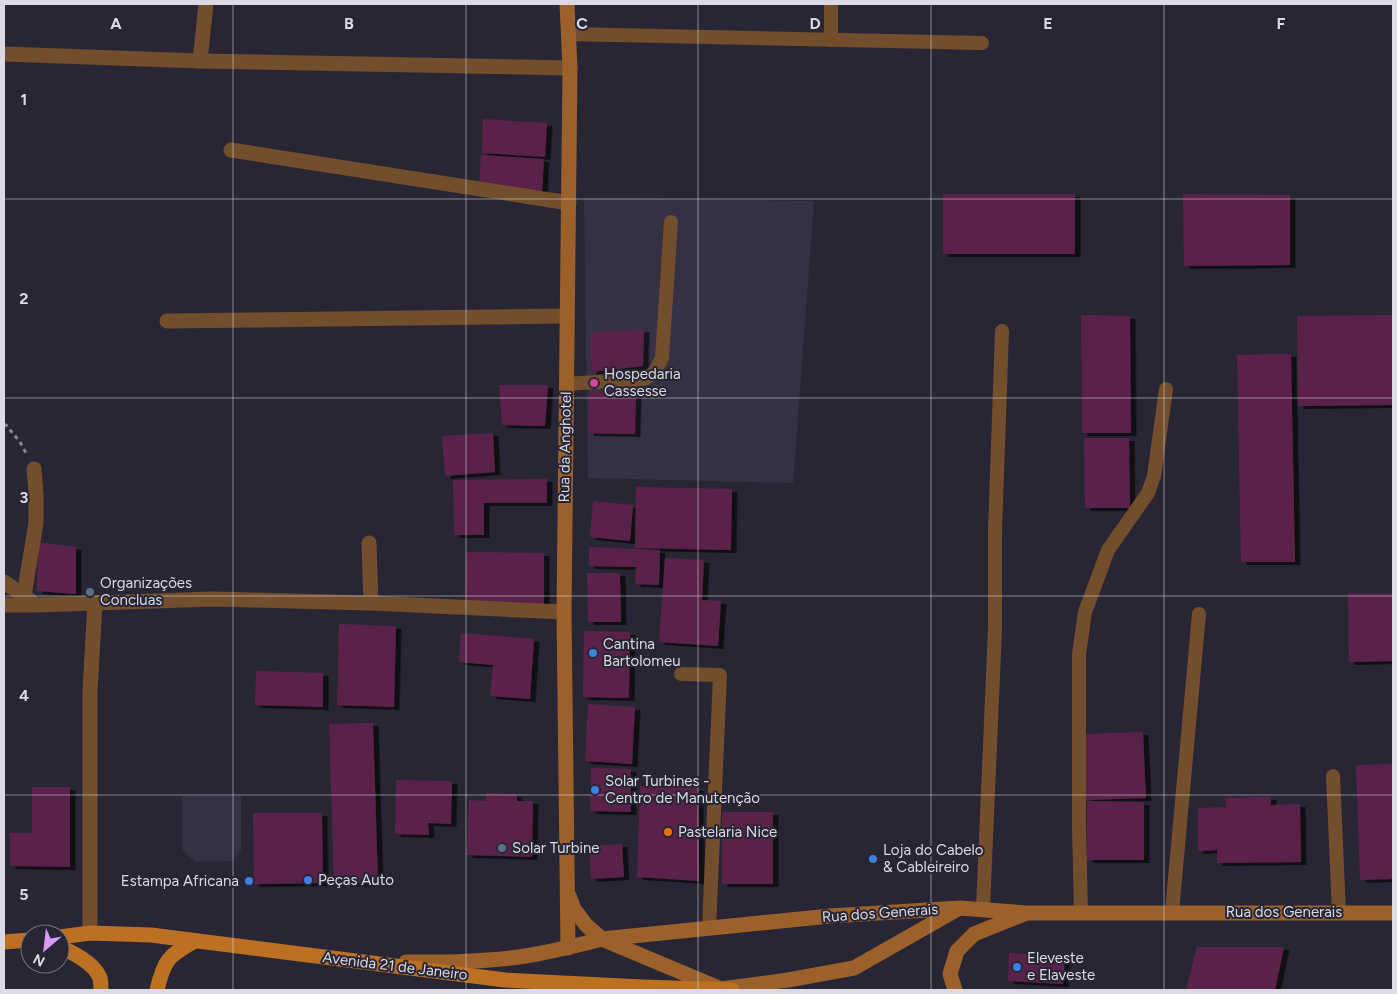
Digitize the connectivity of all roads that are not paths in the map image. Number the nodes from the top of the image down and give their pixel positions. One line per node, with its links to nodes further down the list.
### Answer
1 (206, 4): 8 (street)
2 (567, 4): 4 (street, Rua da Anghotel)
3 (831, 4): 5 (lane)
4 (568, 34): 5 (lane); 9 (street, Rua da Anghotel)
5 (831, 40): 6 (lane)
6 (982, 43)
7 (4, 54): 8 (street)
8 (200, 61): 9 (street)
9 (570, 68): 11 (street, Rua da Anghotel)
10 (231, 150): 11 (street)
11 (569, 204): 13 (street, Rua da Anghotel)
12 (671, 222): 16 (lane)
13 (567, 316): 14 (street); 16 (street, Rua da Anghotel)
14 (168, 321)
15 (1002, 331): 32 (lane)
16 (566, 384): 26 (street, Rua da Anghotel)
17 (1166, 389): 33 (lane)
18 (34, 469): 21 (street)
19 (368, 544): 23 (street)
20 (4, 582): 21 (street)
21 (24, 595): 25 (street)
22 (95, 603): 23 (street); 25 (street); 39 (street)
23 (371, 603): 26 (street)
24 (4, 605): 25 (street)
25 (36, 605)
26 (564, 612): 30 (street, Rua da Anghotel)
27 (1198, 614): 34 (lane)
28 (680, 674): 38 (lane)
29 (1333, 776): 35 (lane)
30 (567, 890): 41 (street, Rua da Anghotel); 45 (street, Rua da Anghotel)
31 (960, 908): 32 (street, Rua dos Generais); 38 (street, Rua dos Generais); 50 (street)
32 (983, 909): 37 (street, Rua dos Generais)
33 (1081, 912): 34 (street, Rua dos Generais); 37 (street, Rua dos Generais)
34 (1172, 912): 35 (street, Rua dos Generais)
35 (1339, 912): 36 (street, Rua dos Generais)
36 (1393, 912)
37 (1026, 913): 51 (street)
38 (709, 928): 41 (street, Rua dos Generais)
39 (90, 933): 40 (main road, Avenida 21 de Janeiro); 43 (main road, Avenida 21 de Janeiro)
40 (70, 936)
41 (602, 939): 45 (street, Rua dos Generais); 50 (street, Rua da Anghotel)
42 (20, 941): 44 (main road)
43 (195, 941): 47 (main road, Avenida 21 de Janeiro); 49 (main road)
44 (4, 942)
45 (568, 948): 47 (street, Rua dos Generais)
46 (70, 951): 48 (main road)
47 (370, 963): 50 (main road, Avenida 21 de Janeiro)
48 (101, 990)
49 (157, 990)
50 (726, 990)
51 (955, 990)

